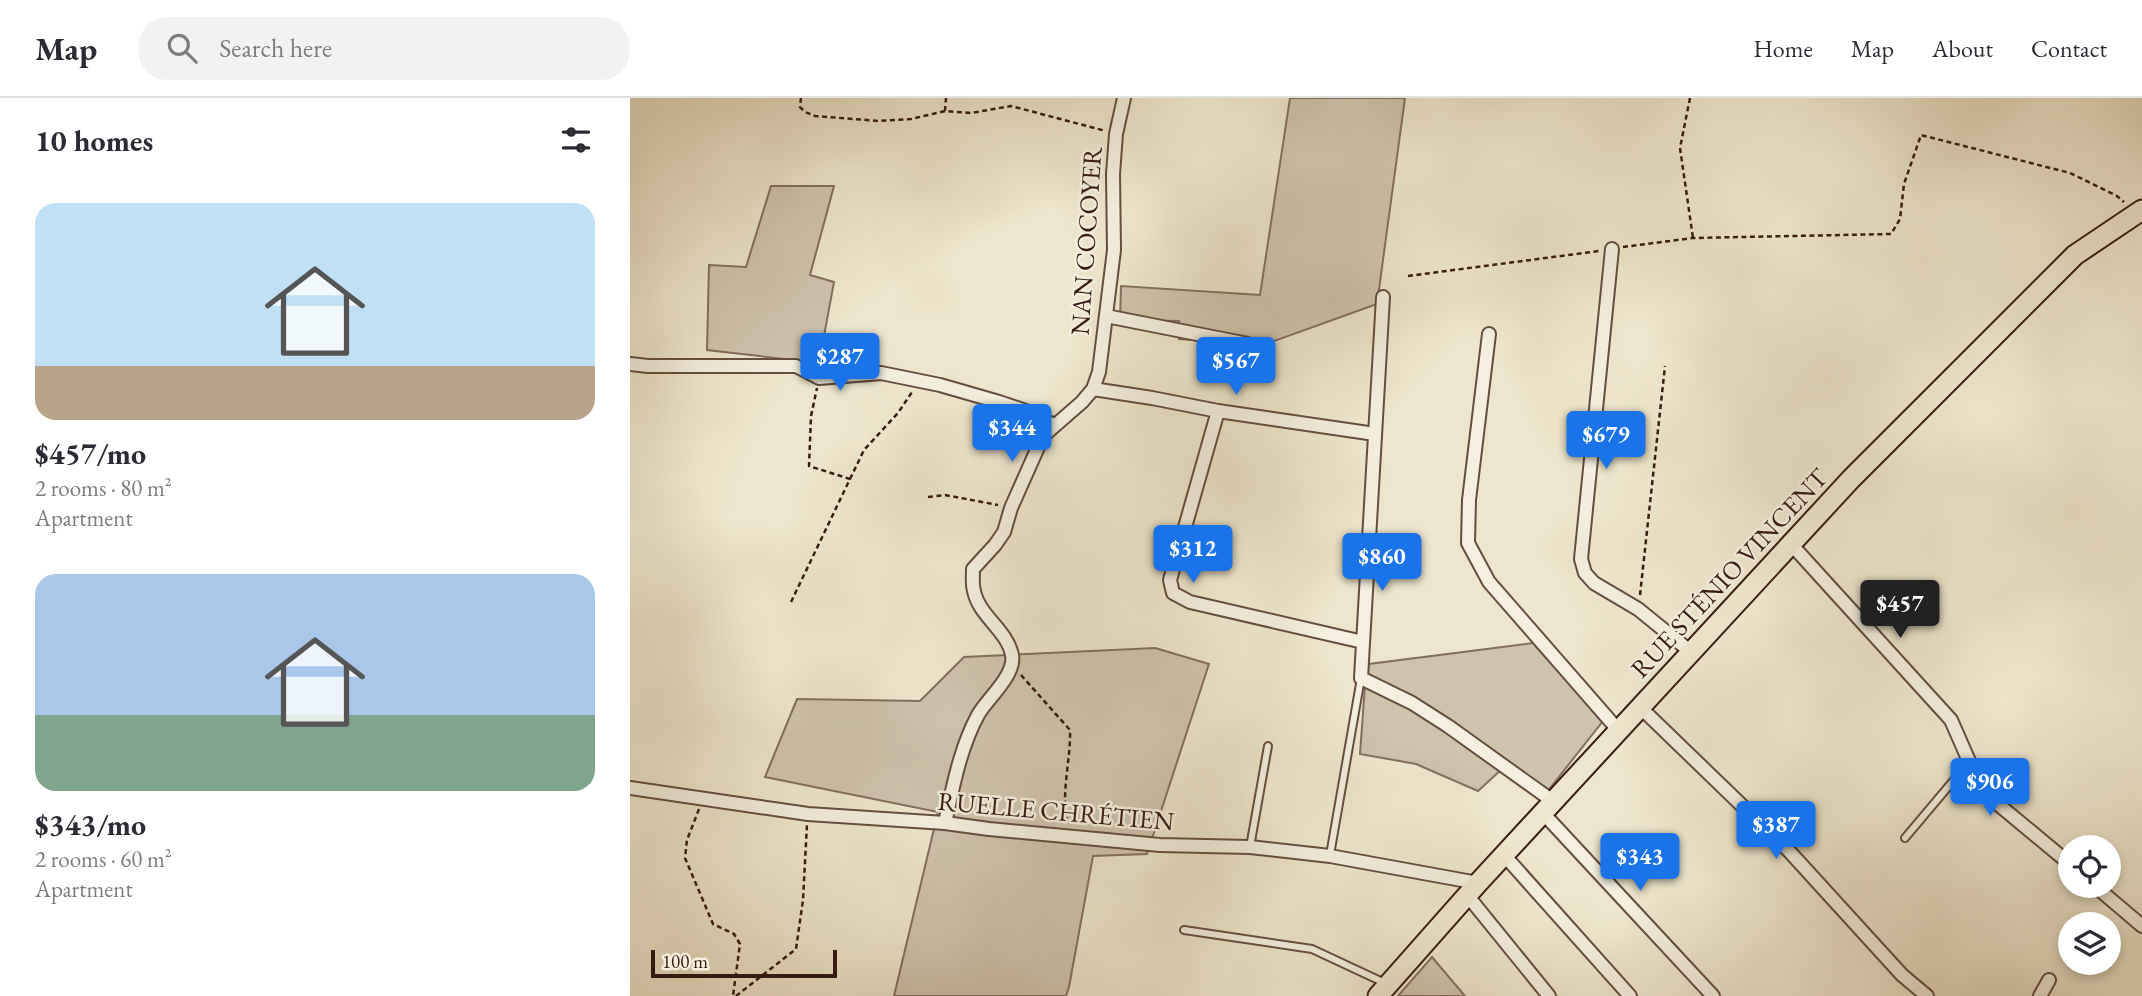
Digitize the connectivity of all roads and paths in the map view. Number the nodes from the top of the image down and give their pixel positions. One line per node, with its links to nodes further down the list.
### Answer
1 (801, 98): 5 (path)
2 (946, 98): 5 (path)
3 (1124, 98): 6 (street, NAN COCOYER)
4 (1690, 98): 8 (path)
5 (945, 111): 6 (path)
6 (1116, 134): 12 (street, NAN COCOYER)
7 (2138, 212): 8 (path); 26 (main road, RUE STÉNIO VINCENT)
8 (1693, 238): 9 (path)
9 (1612, 249): 10 (path); 28 (street)
10 (1408, 276)
11 (1383, 297): 22 (street)
12 (1106, 316): 14 (street); 19 (street, NAN COCOYER)
13 (1489, 334): 34 (street)
14 (1248, 344)
15 (630, 364): 17 (street)
16 (1665, 366): 28 (path)
17 (819, 378): 18 (street); 23 (path)
18 (920, 381): 21 (street); 23 (path)
19 (1093, 389): 20 (street); 21 (street, NAN COCOYER)
20 (1218, 411): 22 (street); 29 (street)
21 (1054, 425): 25 (street, NAN COCOYER)
22 (1375, 434): 29 (street)
23 (849, 479): 27 (path)
24 (928, 497): 25 (path)
25 (1012, 508): 31 (street, NAN COCOYER)
26 (1791, 544): 30 (main road, RUE STÉNIO VINCENT); 36 (street)
27 (791, 601)
28 (1638, 609): 30 (street)
29 (1363, 642): 32 (street)
30 (1692, 652): 33 (main road, RUE STÉNIO VINCENT)
31 (1011, 665): 41 (street); 42 (path)
32 (1361, 678): 39 (street); 47 (lane)
33 (1641, 708): 34 (main road, RUE STÉNIO VINCENT); 58 (street)
34 (1619, 731): 39 (main road, RUE STÉNIO VINCENT)
35 (1268, 746): 44 (lane)
36 (1969, 761): 43 (lane); 45 (street)
37 (630, 788): 38 (street, RUELLE CHRÉTIEN)
38 (704, 799): 40 (street, RUELLE CHRÉTIEN); 54 (path)
39 (1548, 807): 46 (main road, RUE STÉNIO VINCENT); 57 (street)
40 (808, 814): 41 (street, RUELLE CHRÉTIEN); 54 (path)
41 (945, 824): 42 (street, RUELLE CHRÉTIEN)
42 (1079, 837): 44 (street, RUELLE CHRÉTIEN)
43 (1905, 838)
44 (1250, 847): 47 (street, RUELLE CHRÉTIEN)
45 (2058, 854)
46 (1504, 855): 48 (main road, RUE STÉNIO VINCENT); 56 (street)
47 (1330, 856): 48 (street, RUELLE CHRÉTIEN)
48 (1473, 889): 53 (main road, RUE STÉNIO VINCENT); 55 (street)
49 (2109, 898): 50 (street)
50 (2142, 926)
51 (1184, 930): 53 (lane)
52 (2049, 980): 59 (street)
53 (1383, 990)
54 (735, 996)
55 (1549, 996)
56 (1630, 996)
57 (1713, 996)
58 (1927, 996)
59 (2040, 996)

